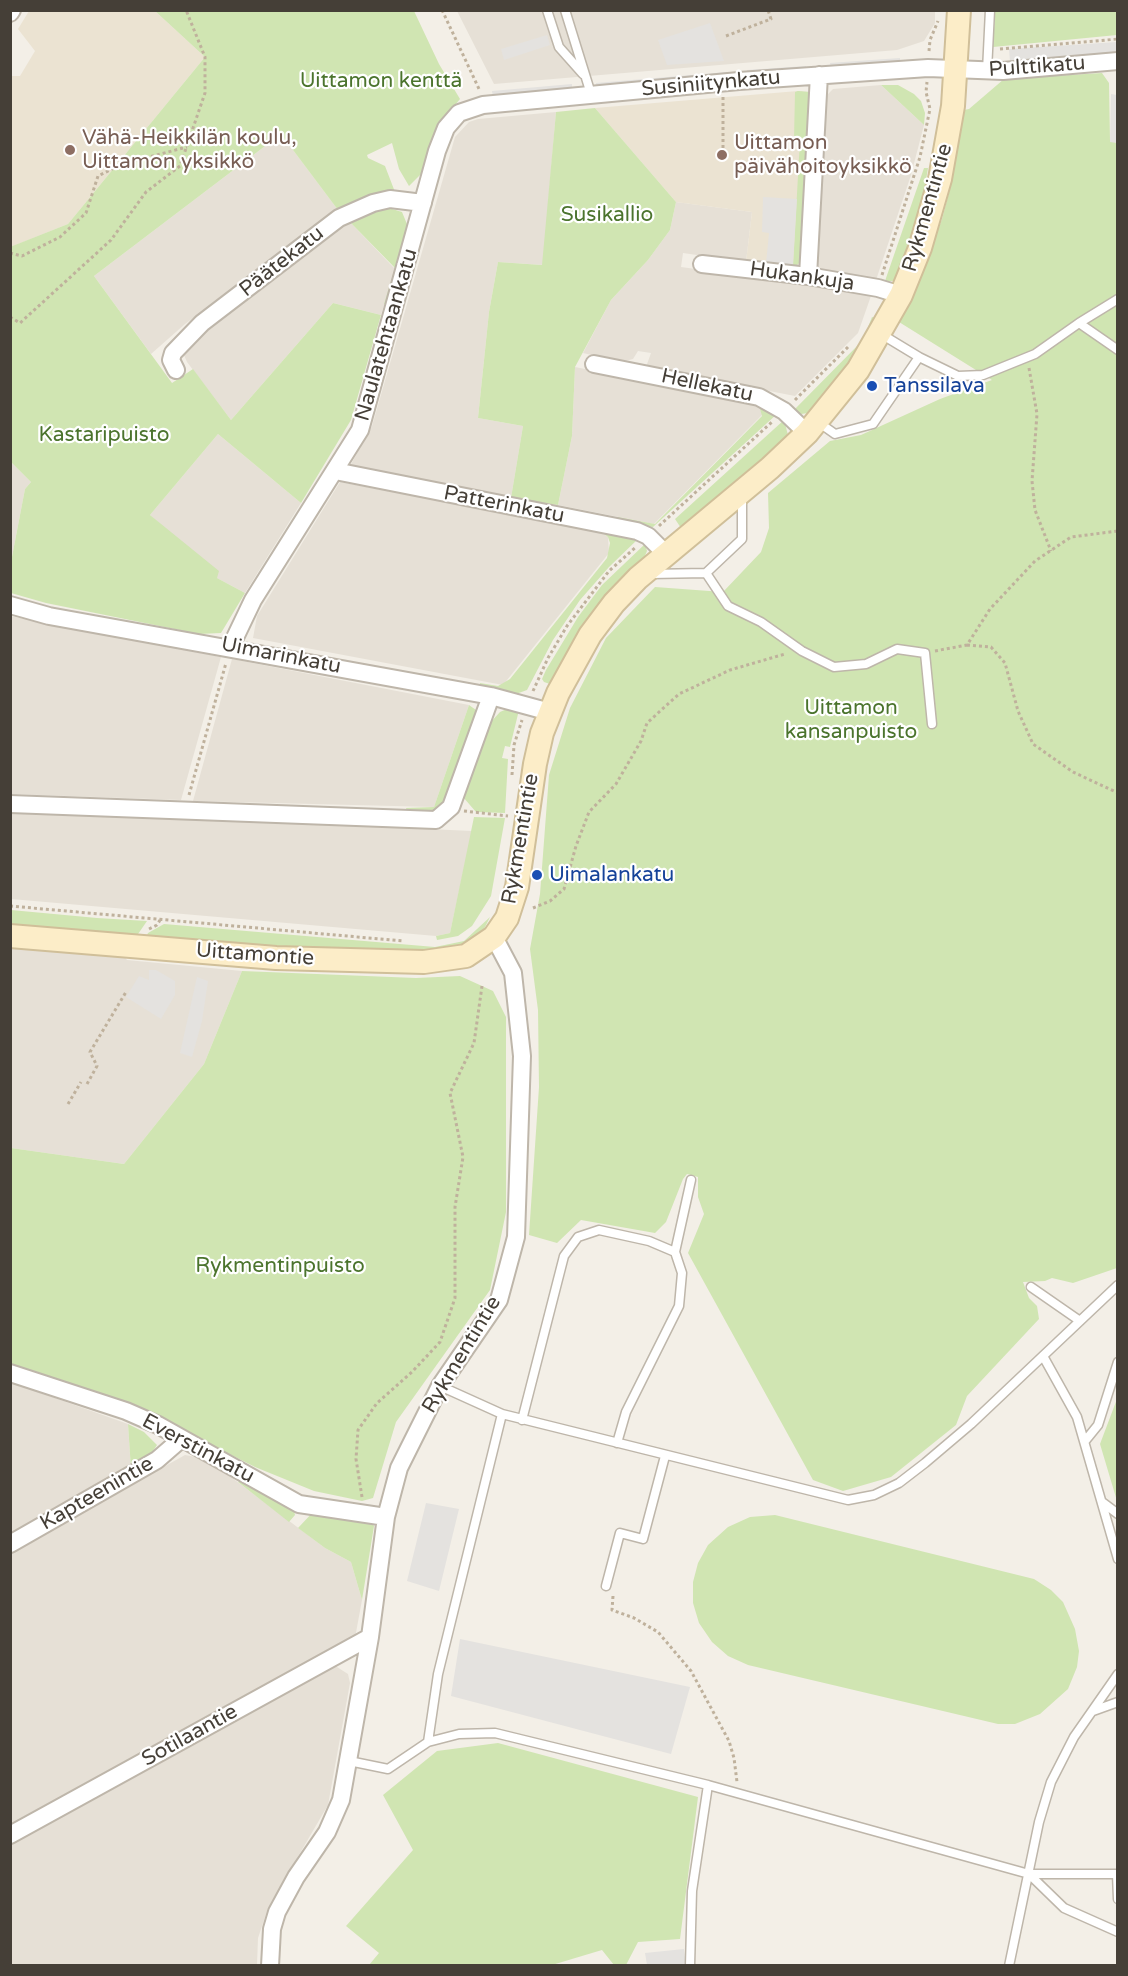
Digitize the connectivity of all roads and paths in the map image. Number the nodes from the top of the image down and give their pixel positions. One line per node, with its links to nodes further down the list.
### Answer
1 (186, 10): 21 (path)
2 (442, 10): 19 (path)
3 (547, 10): 16 (lane)
4 (565, 10): 16 (lane)
5 (768, 10): 8 (path)
6 (990, 10): 11 (lane)
7 (949, 14): 10 (path); 13 (street, Rykmentintie)
8 (726, 36)
9 (1118, 39): 11 (path)
10 (930, 40)
11 (988, 50): 14 (lane)
12 (1118, 61): 14 (street, Pulttikatu)
13 (956, 69): 14 (street, Pulttikatu); 15 (street, Susiniitynkatu); 28 (street, Rykmentintie)
14 (987, 71)
15 (819, 75): 16 (street, Susiniitynkatu); 26 (street)
16 (589, 87): 19 (street, Susiniitynkatu)
17 (926, 92): 27 (path)
18 (723, 95): 22 (path)
19 (483, 105): 20 (street, Susiniitynkatu)
20 (466, 109): 23 (street, Naulatehtaankatu)
21 (187, 147): 24 (path); 30 (path)
22 (723, 150)
23 (423, 203): 38 (street, Päätekatu); 41 (street, Naulatehtaankatu)
24 (10, 253)
25 (702, 264): 26 (street, Hukankuja)
26 (808, 276): 27 (street, Hukankuja)
27 (878, 288): 28 (street, Hukankuja)
28 (901, 295): 32 (street, Rykmentintie)
29 (1118, 299): 31 (lane)
30 (10, 317)
31 (1079, 323): 34 (lane); 36 (lane)
32 (881, 334): 35 (lane); 40 (street, Rykmentintie)
33 (852, 343): 39 (path)
34 (1118, 350)
35 (919, 357): 36 (lane); 40 (lane)
36 (1026, 358): 45 (path)
37 (594, 364): 39 (street, Hellekatu)
38 (176, 370)
39 (784, 411): 40 (street, Hellekatu); 44 (path)
40 (812, 427): 42 (street, Rykmentintie)
41 (335, 471): 44 (street, Patterinkatu); 51 (street, Naulatehtaankatu)
42 (742, 491): 46 (street, Rykmentintie); 47 (lane)
43 (1118, 531): 45 (path)
44 (648, 536): 46 (street, Patterinkatu); 55 (path)
45 (1050, 551): 50 (path)
46 (666, 554): 48 (street, Rykmentintie)
47 (706, 573): 48 (lane); 52 (lane)
48 (643, 574): 56 (street, Rykmentintie)
49 (10, 605): 51 (street, Uimarinkatu)
50 (967, 645): 53 (path); 59 (path)
51 (231, 646): 54 (street, Uimarinkatu); 63 (path)
52 (801, 650): 53 (lane); 67 (path)
53 (925, 653): 57 (lane)
54 (491, 696): 55 (street, Uimarinkatu); 62 (street)
55 (526, 705): 56 (street, Uimarinkatu); 58 (path)
56 (550, 712): 69 (street, Rykmentintie)
57 (932, 724)
58 (512, 786)
59 (1118, 793)
60 (10, 804): 63 (street)
61 (510, 806): 64 (path)
62 (451, 807): 63 (street); 64 (path)
63 (184, 812)
64 (510, 817): 65 (path)
65 (508, 827)
66 (10, 906): 70 (path)
67 (533, 908)
68 (10, 936): 69 (street, Uittamontie)
69 (494, 937): 84 (street, Rykmentintie)
70 (414, 942)
71 (482, 986): 92 (path)
72 (126, 992): 74 (path)
73 (81, 1082): 75 (path)
74 (87, 1084)
75 (68, 1104)
76 (691, 1180): 77 (lane)
77 (675, 1252): 86 (lane); 89 (lane)
78 (1118, 1285): 80 (lane)
79 (1031, 1287): 80 (lane)
80 (1080, 1320): 81 (lane)
81 (1043, 1356): 88 (lane); 90 (lane)
82 (1118, 1362): 88 (lane)
83 (10, 1373): 87 (street, Everstinkatu)
84 (440, 1386): 85 (lane); 94 (street, Rykmentintie)
85 (502, 1414): 86 (lane); 102 (lane)
86 (522, 1420): 89 (lane)
87 (180, 1440): 92 (street, Everstinkatu); 95 (street, Kapteenintie)
88 (1085, 1441): 91 (lane)
89 (617, 1443): 90 (lane)
90 (664, 1456): 97 (lane)
91 (1102, 1502): 93 (lane); 96 (lane)
92 (365, 1514): 94 (street, Everstinkatu)
93 (1118, 1514)
94 (386, 1517): 98 (street, Rykmentintie)
95 (10, 1544)
96 (1118, 1559)
97 (606, 1586): 105 (path)
98 (370, 1637): 103 (street, Rykmentintie); 106 (street, Sotilaantie)
99 (1118, 1674): 101 (lane)
100 (1118, 1702): 101 (lane)
101 (1092, 1711): 108 (lane)
102 (428, 1742): 103 (lane); 104 (lane)
103 (349, 1761): 111 (street, Rykmentintie)
104 (708, 1785): 105 (lane); 112 (lane)
105 (736, 1793): 108 (lane)
106 (10, 1835)
107 (1117, 1872): 108 (lane); 109 (lane)
108 (1029, 1874): 110 (lane); 113 (lane)
109 (1118, 1899)
110 (1118, 1932)
111 (270, 1965)
112 (690, 1965)
113 (1009, 1965)

